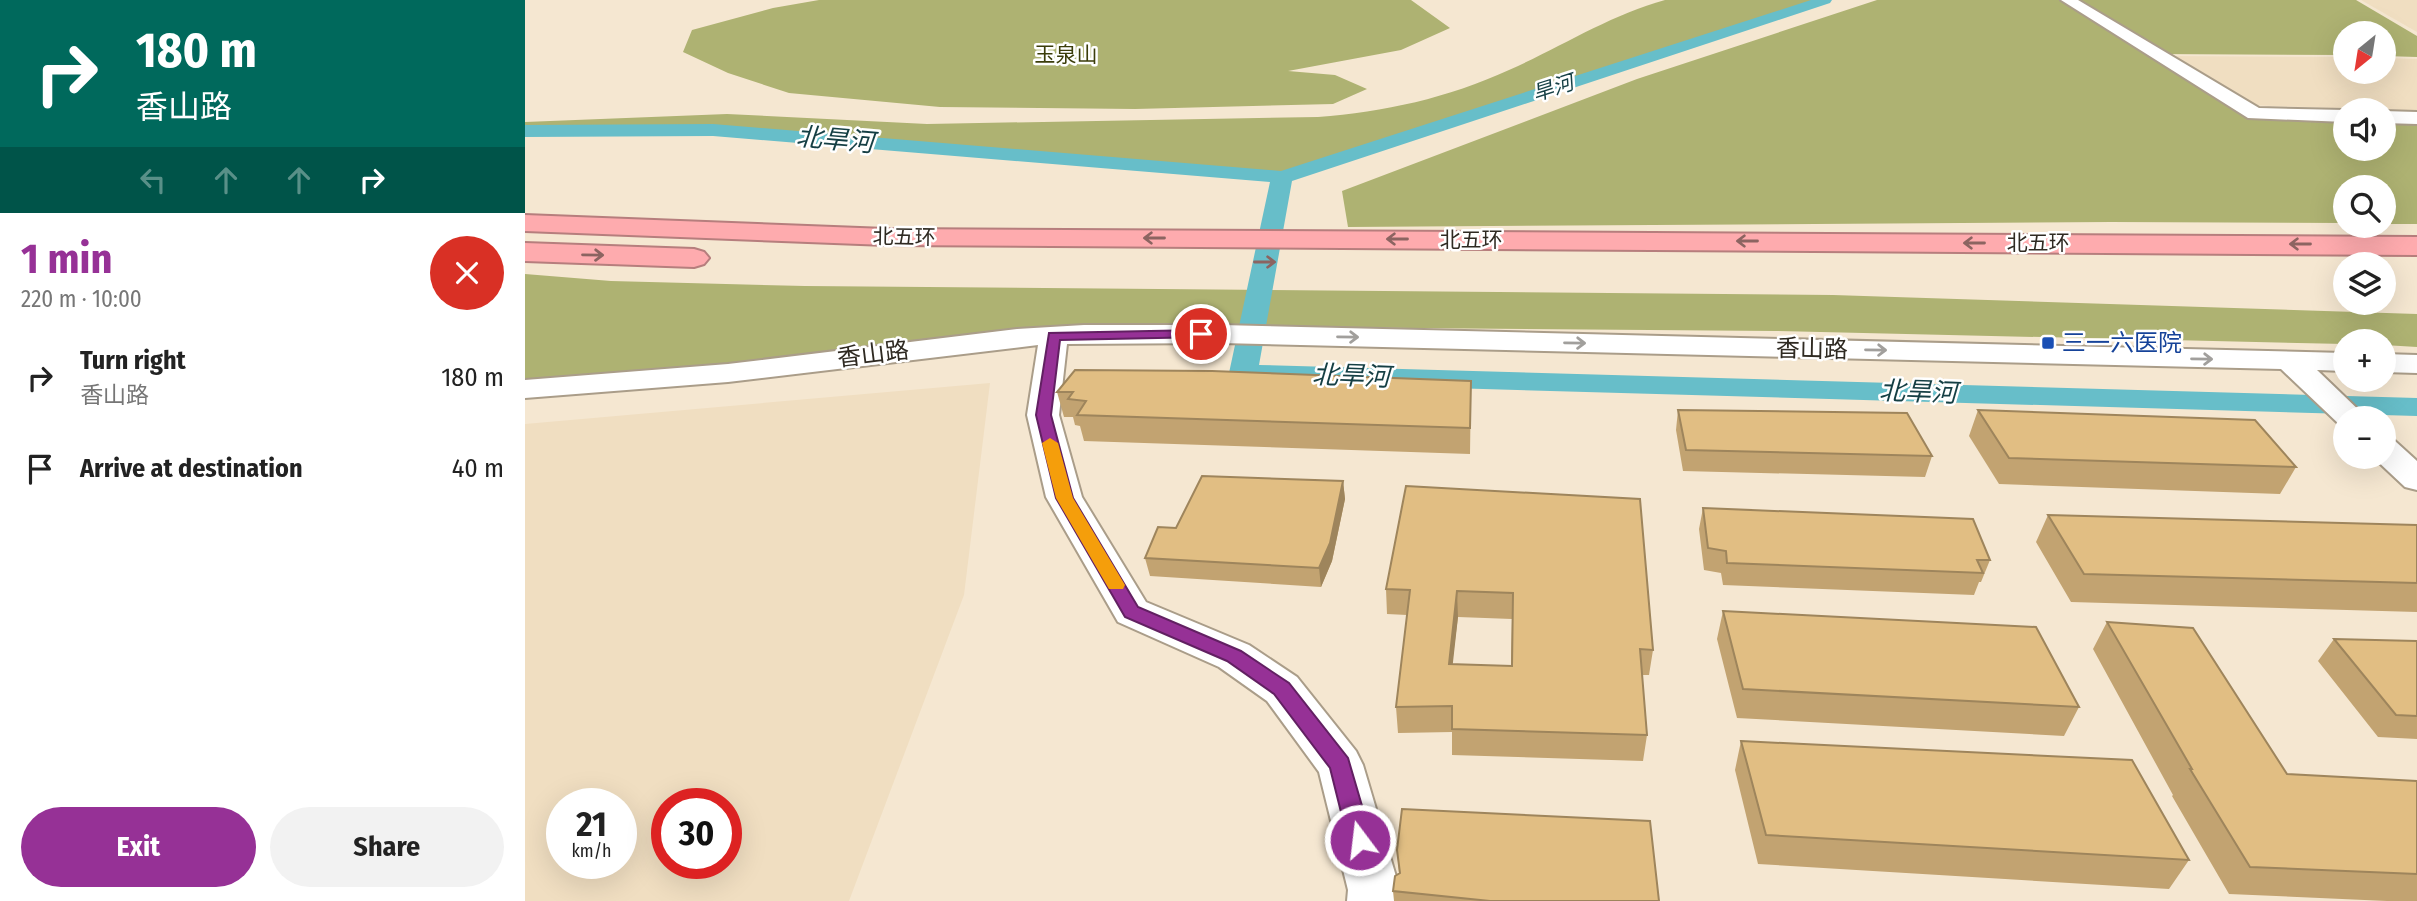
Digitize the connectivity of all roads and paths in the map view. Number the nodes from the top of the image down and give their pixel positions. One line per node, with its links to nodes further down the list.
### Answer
1 (2068, 0): 2 (street)
2 (2333, 116)
3 (2396, 117): 4 (street)
4 (2417, 118)
5 (525, 206): 7 (highway)
6 (525, 223): 7 (highway, 北五环)
7 (886, 237): 9 (highway, 北五环, one-way to 7)
8 (2417, 246): 10 (highway, 北五环, one-way to 10)
9 (1220, 250): 10 (highway, 北五环); 11 (highway, 北五环, one-way to 9)
10 (1316, 250): 12 (highway, 北五环)
11 (525, 252)
12 (2333, 267)
13 (2396, 267): 14 (highway)
14 (2417, 268)
15 (1054, 336): 19 (street, 香山路, one-way to 19); 20 (street, 香山路); 24 (street)
16 (2333, 363): 19 (street, 香山路)
17 (2396, 363): 18 (street)
18 (2417, 364)
19 (2295, 367): 21 (street)
20 (525, 390)
21 (2338, 406)
22 (2396, 460): 23 (street)
23 (2417, 479)
24 (1373, 901)

